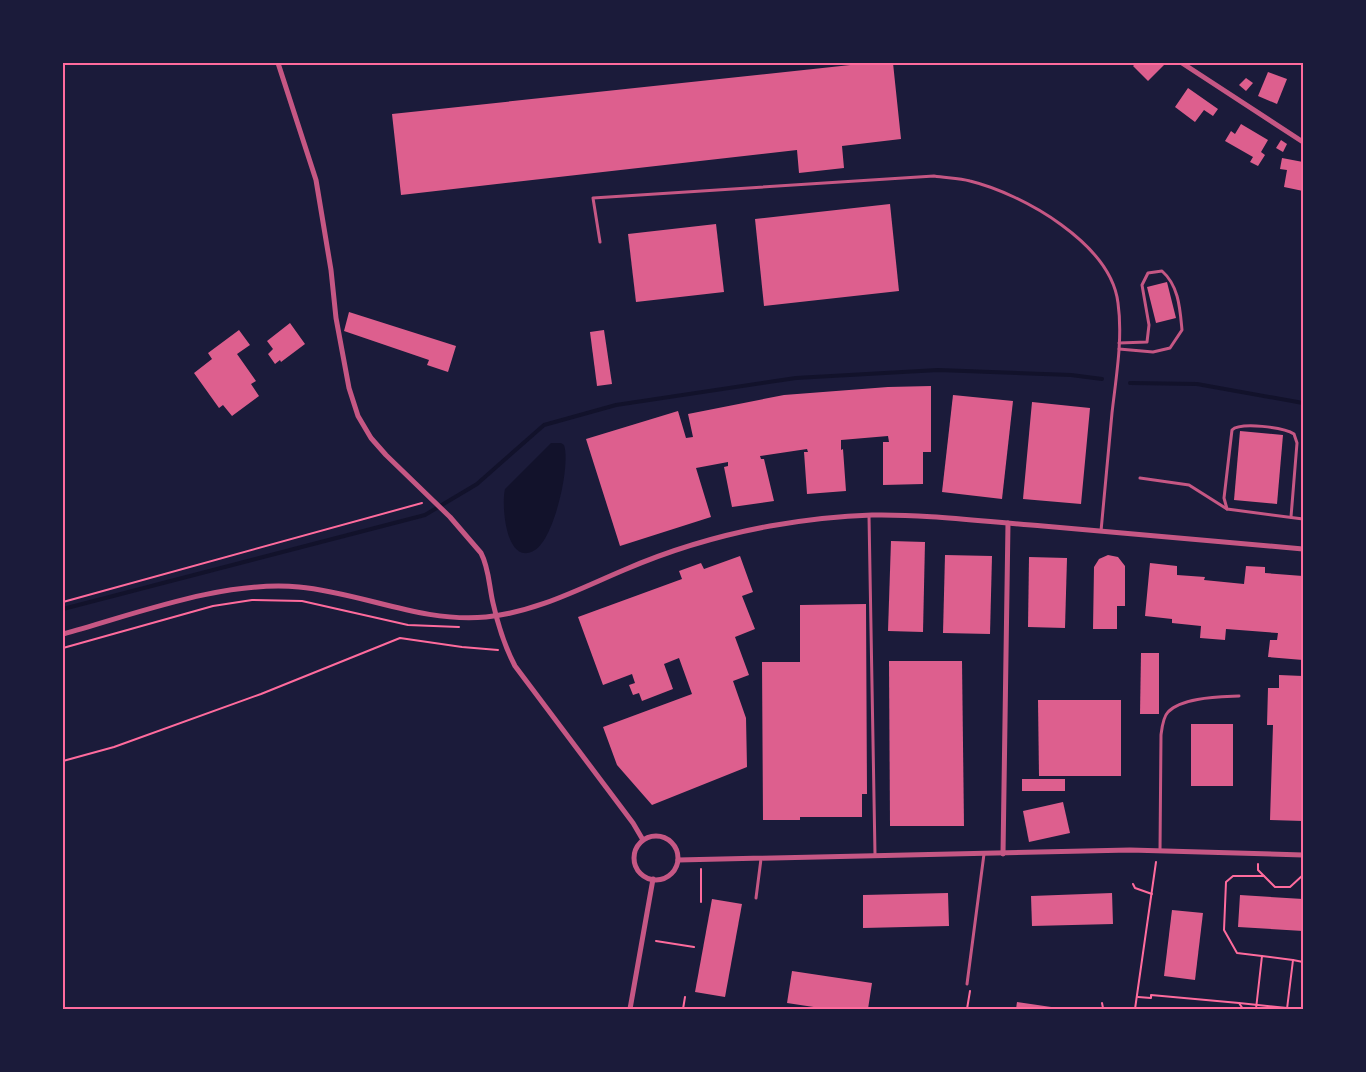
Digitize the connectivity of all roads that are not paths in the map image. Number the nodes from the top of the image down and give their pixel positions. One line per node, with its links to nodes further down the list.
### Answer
1 (278, 63): 15 (street)
2 (1182, 63): 3 (street)
3 (1303, 142)
4 (600, 242): 5 (lane)
5 (1119, 343): 6 (lane); 6 (lane)
6 (1119, 349): 13 (lane)
7 (1140, 478): 8 (lane)
8 (1227, 509): 10 (lane); 10 (lane)
9 (869, 515): 12 (street); 15 (street); 23 (lane)
10 (1291, 517): 11 (lane)
11 (1303, 519)
12 (1008, 523): 13 (street); 21 (street)
13 (1101, 531): 14 (street)
14 (1303, 549)
15 (497, 616): 16 (street); 18 (street)
16 (63, 634)
17 (1239, 696): 19 (lane)
18 (644, 840): 25 (street); 26 (street)
19 (1160, 850): 21 (street); 22 (street)
20 (984, 854): 21 (street); 23 (street); 28 (lane)
21 (1003, 854)
22 (1303, 855)
23 (875, 856): 24 (street)
24 (761, 859): 25 (street); 27 (lane)
25 (678, 860): 26 (street)
26 (653, 879): 29 (street)
27 (756, 898)
28 (969, 984)
29 (630, 1009)

